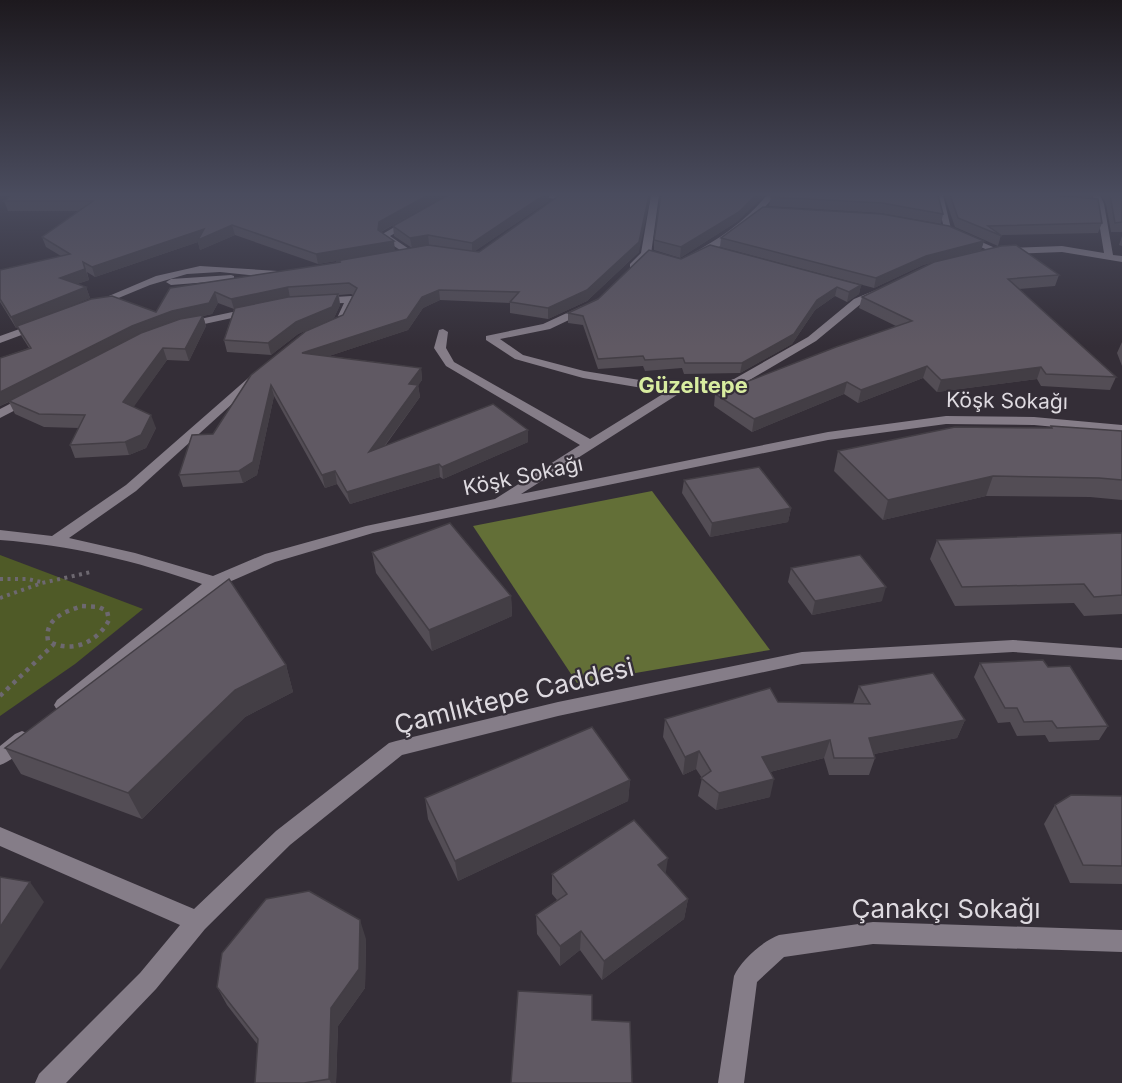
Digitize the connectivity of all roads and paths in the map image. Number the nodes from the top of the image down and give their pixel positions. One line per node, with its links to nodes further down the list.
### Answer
1 (398, 246): 9 (street)
2 (651, 246): 15 (street)
3 (714, 246): 6 (street)
4 (982, 246): 8 (street)
5 (1107, 246): 11 (street)
6 (709, 249): 7 (street); 13 (street)
7 (720, 252)
8 (997, 252): 10 (street); 11 (street)
9 (409, 253)
10 (977, 256)
11 (1109, 256): 12 (street)
12 (1122, 259)
13 (681, 263)
14 (291, 273): 19 (street)
15 (623, 276)
16 (875, 290): 27 (street)
17 (599, 298): 27 (street)
18 (312, 302): 22 (street)
19 (85, 308)
20 (268, 308): 23 (street)
21 (53, 320): 25 (street)
22 (331, 326)
23 (170, 330)
24 (443, 332): 31 (street)
25 (0, 340)
26 (268, 367): 34 (street)
27 (677, 390): 31 (street)
28 (38, 393): 29 (street)
29 (0, 414)
30 (1122, 429): 32 (street, Köşk Sokağı)
31 (590, 445): 32 (street)
32 (492, 506): 37 (street, Köşk Sokağı)
33 (0, 535): 34 (street)
34 (56, 540): 37 (street)
35 (100, 570): 38 (path)
36 (0, 579): 38 (path)
37 (213, 582): 43 (street, Köşk Sokağı)
38 (42, 583): 39 (path)
39 (0, 598)
40 (52, 645): 40 (path); 42 (path)
41 (1122, 654): 45 (street, Çamlıktepe Caddesi)
42 (0, 696)
43 (0, 757)
44 (0, 836): 45 (street)
45 (198, 921): 47 (street, Çamlıktepe Caddesi)
46 (1122, 941): 48 (street, Çanakçı Sokağı)
47 (48, 1083)
48 (731, 1083)

